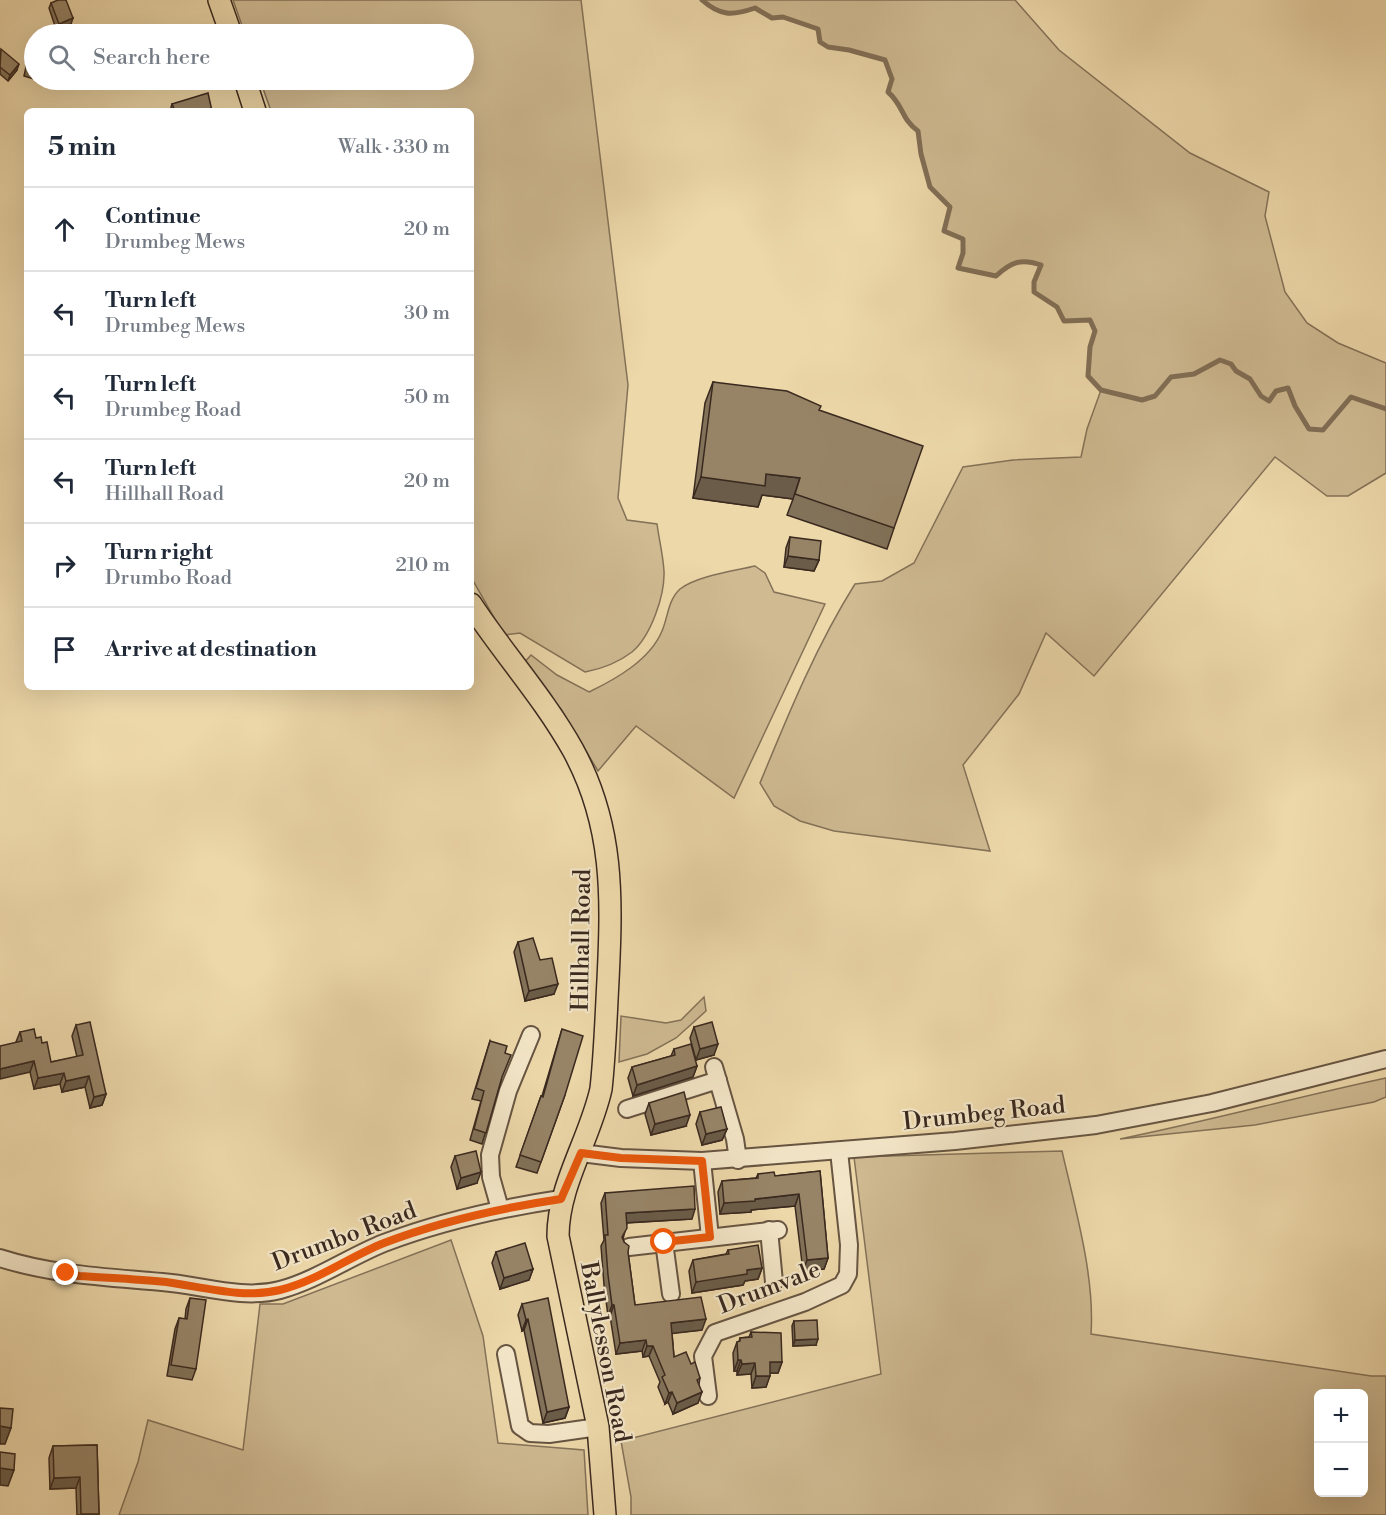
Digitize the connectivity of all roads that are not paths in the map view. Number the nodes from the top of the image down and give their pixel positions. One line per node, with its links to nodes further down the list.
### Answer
1 (219, 0): 2 (main road)
2 (227, 24)
3 (248, 90): 4 (main road)
4 (254, 108)
5 (474, 608): 10 (main road, Hillhall Road)
6 (531, 1035): 14 (street)
7 (1386, 1059): 9 (street, Drumbeg Road)
8 (627, 1109): 11 (street)
9 (839, 1151): 11 (street, Drumbeg Road); 22 (street, Drumvale)
10 (581, 1153): 12 (street, Drumbeg Road); 13 (main road, Hillhall Road)
11 (738, 1160): 12 (street, Drumbeg Road)
12 (702, 1161): 15 (street)
13 (561, 1199): 14 (street, Drumbo Road); 23 (main road, Ballylesson Road)
14 (500, 1209): 18 (street, Drumbo Road)
15 (710, 1237): 16 (street); 19 (street)
16 (664, 1242): 17 (street); 20 (street)
17 (629, 1247)
18 (0, 1258)
19 (774, 1282)
20 (671, 1294)
21 (506, 1354): 23 (street)
22 (708, 1396)
23 (598, 1427): 24 (main road, Ballylesson Road)
24 (605, 1515)

